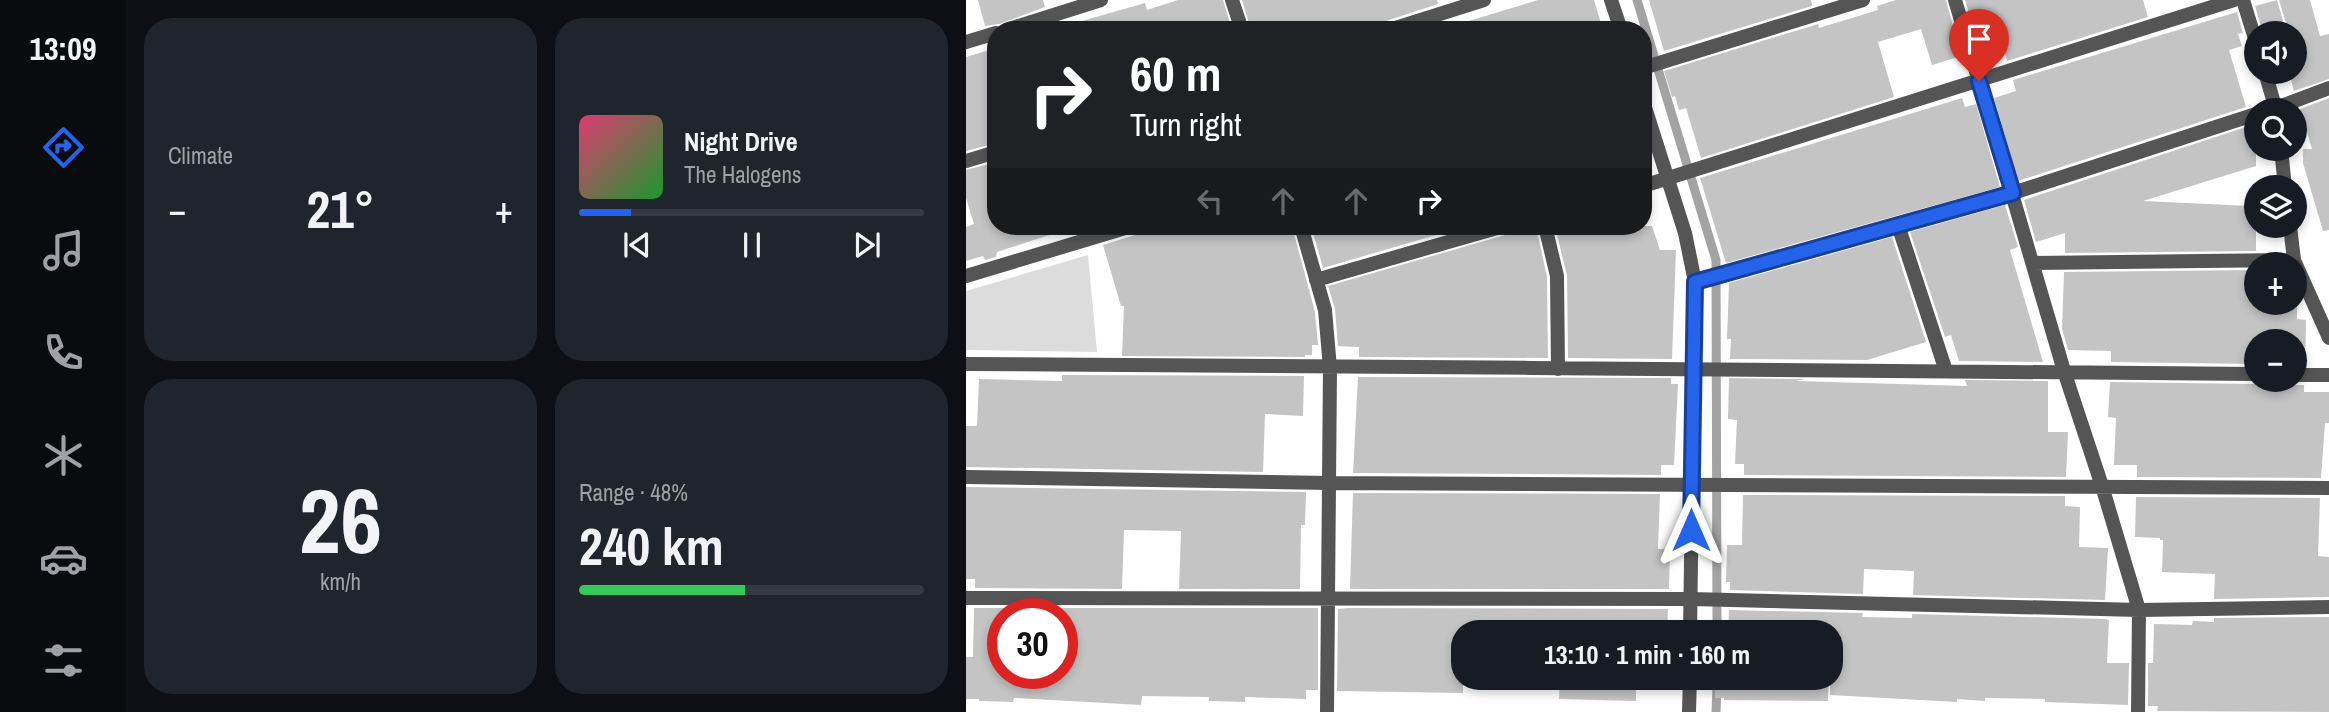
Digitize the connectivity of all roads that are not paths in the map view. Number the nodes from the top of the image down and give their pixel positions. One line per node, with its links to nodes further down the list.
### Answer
1 (1101, 0): 9 (street)
2 (1232, 0): 10 (street)
3 (1484, 0): 11 (street)
4 (1611, 0): 12 (street)
5 (1863, 0): 16 (street)
6 (1955, 0): 17 (street)
7 (2234, 0): 17 (street)
8 (2243, 0): 13 (street)
9 (1034, 21)
10 (1239, 21)
11 (1418, 21)
12 (1618, 21)
13 (2250, 21)
14 (987, 36): 15 (street)
15 (966, 42)
16 (1652, 65)
17 (1979, 81): 24 (street); 26 (street)
18 (2329, 88): 19 (street)
19 (2302, 98)
20 (2244, 118): 26 (street)
21 (1652, 129): 24 (street)
22 (987, 155): 23 (street)
23 (966, 161)
24 (1668, 179): 25 (street); 36 (street)
25 (1652, 183)
26 (2013, 193): 27 (street); 33 (street)
27 (1898, 225): 36 (street); 43 (street)
28 (1102, 235): 34 (street)
29 (1304, 235): 35 (street)
30 (1473, 235): 35 (street)
31 (1547, 235): 41 (street)
32 (2244, 261): 33 (street)
33 (2033, 263): 44 (street)
34 (966, 276)
35 (1316, 280): 40 (street)
36 (1695, 282): 42 (street)
37 (2307, 289): 38 (street)
38 (2329, 338)
39 (966, 364): 40 (street)
40 (1329, 368): 41 (street); 49 (street)
41 (1558, 369): 42 (street)
42 (1692, 370): 43 (street); 50 (street)
43 (1946, 370): 44 (street)
44 (2064, 371): 45 (street); 51 (street)
45 (2244, 374)
46 (2307, 375): 47 (street)
47 (2329, 375)
48 (966, 477): 49 (street)
49 (1329, 483): 50 (street); 54 (street)
50 (1691, 484): 51 (street); 55 (street)
51 (2102, 486): 52 (street); 57 (street)
52 (2329, 488)
53 (966, 598): 54 (street)
54 (1328, 598): 55 (street); 60 (street)
55 (1691, 599): 57 (street); 58 (street)
56 (2329, 607): 57 (street)
57 (2139, 610): 62 (street)
58 (1690, 620)
59 (1690, 690): 61 (street)
60 (1327, 712)
61 (1689, 712)
62 (2138, 712)

